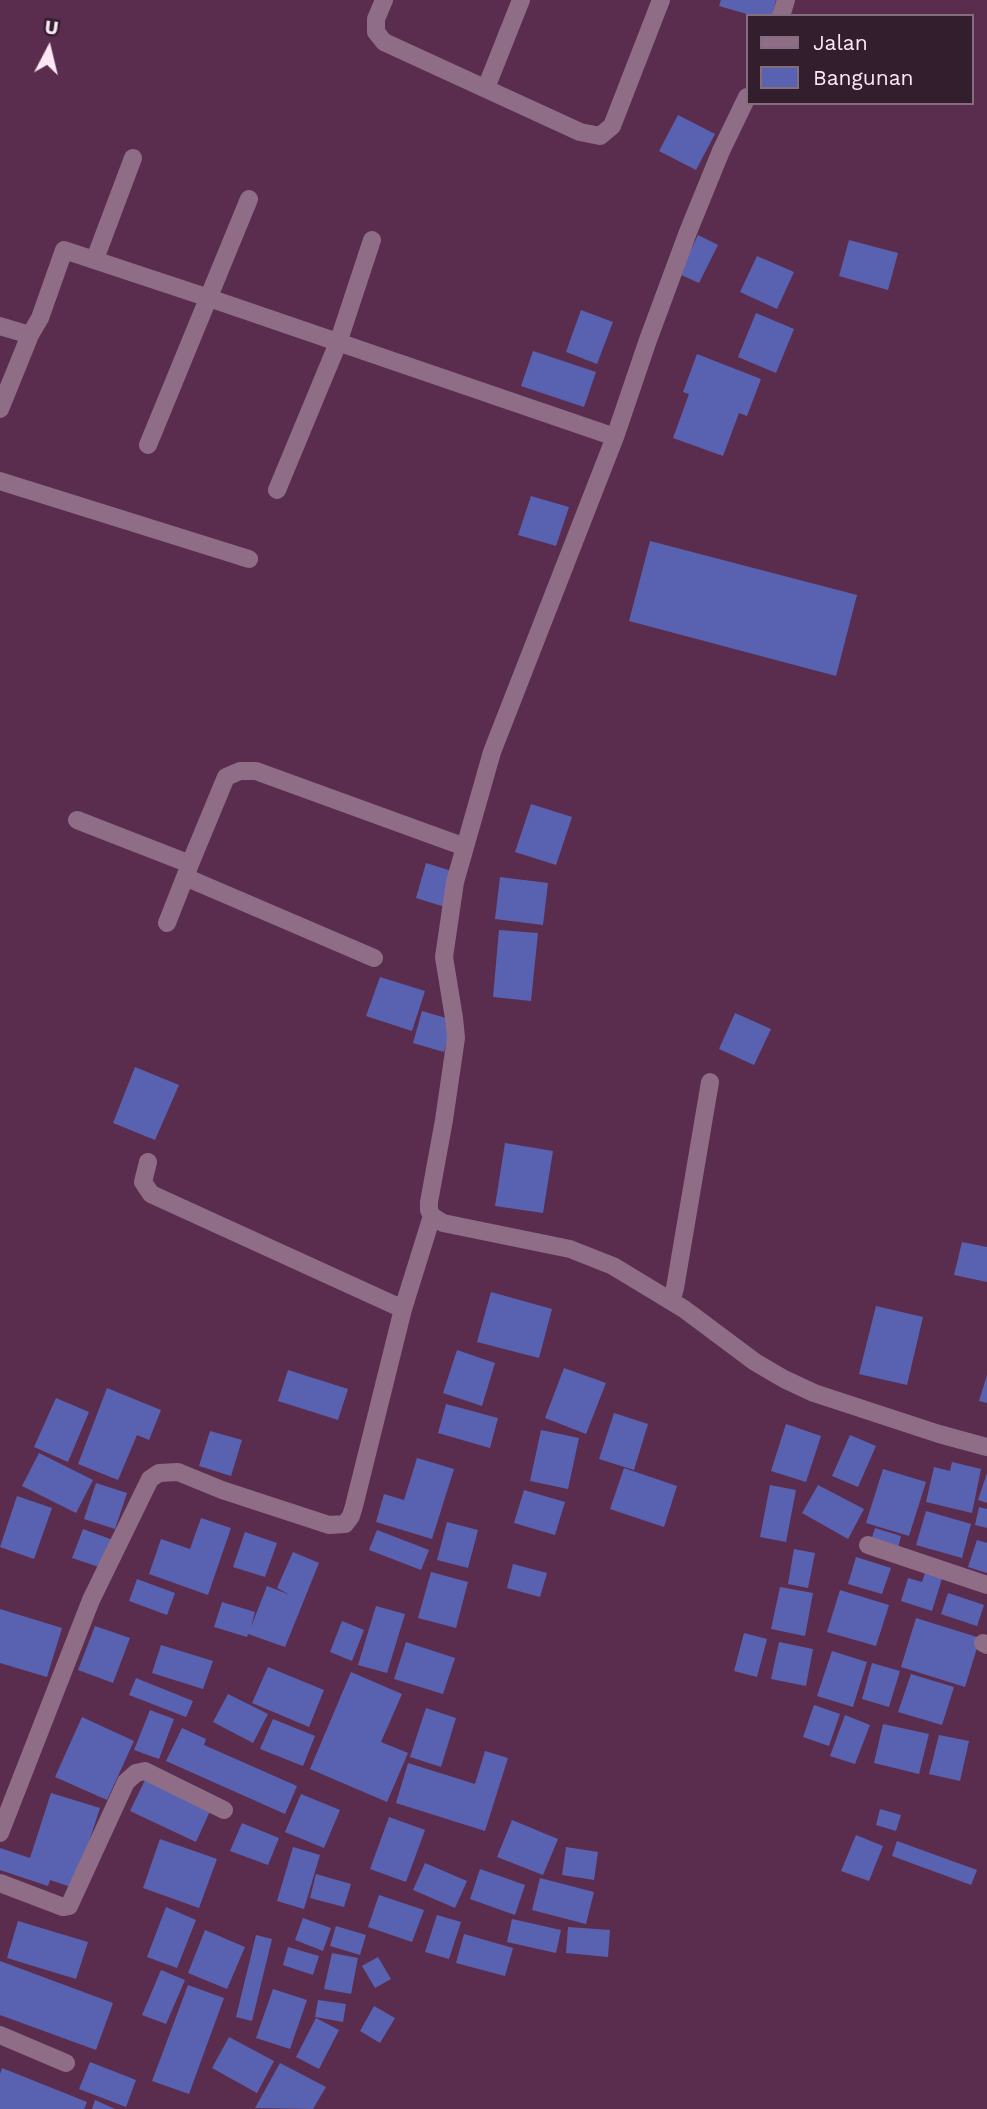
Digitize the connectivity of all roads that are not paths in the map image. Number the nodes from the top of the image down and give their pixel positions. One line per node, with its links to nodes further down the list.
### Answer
1 (384, 0): 4 (street)
2 (521, 0): 4 (street)
3 (661, 0): 4 (street)
4 (486, 88)
5 (746, 99): 15 (street)
6 (133, 158): 9 (street)
7 (249, 199): 10 (street)
8 (372, 240): 13 (street)
9 (95, 259): 10 (street); 12 (street)
10 (209, 298): 13 (street); 16 (street)
11 (0, 327): 12 (street)
12 (30, 335): 14 (street)
13 (338, 342): 15 (street); 18 (street)
14 (0, 410)
15 (615, 437): 21 (street)
16 (148, 445)
17 (0, 481): 19 (street)
18 (277, 490)
19 (249, 559)
20 (77, 820): 22 (street)
21 (465, 847): 22 (street); 27 (street)
22 (187, 870): 23 (street); 24 (street)
23 (167, 923)
24 (374, 958)
25 (710, 1082): 28 (street)
26 (148, 1162): 29 (street)
27 (432, 1216): 28 (street); 29 (street)
28 (671, 1301): 30 (street)
29 (403, 1309): 34 (street)
30 (987, 1447)
31 (868, 1545): 32 (street)
32 (987, 1585)
33 (224, 1810): 35 (street)
34 (0, 1833)
35 (0, 1883)
36 (0, 2035): 37 (street)
37 (66, 2063)

